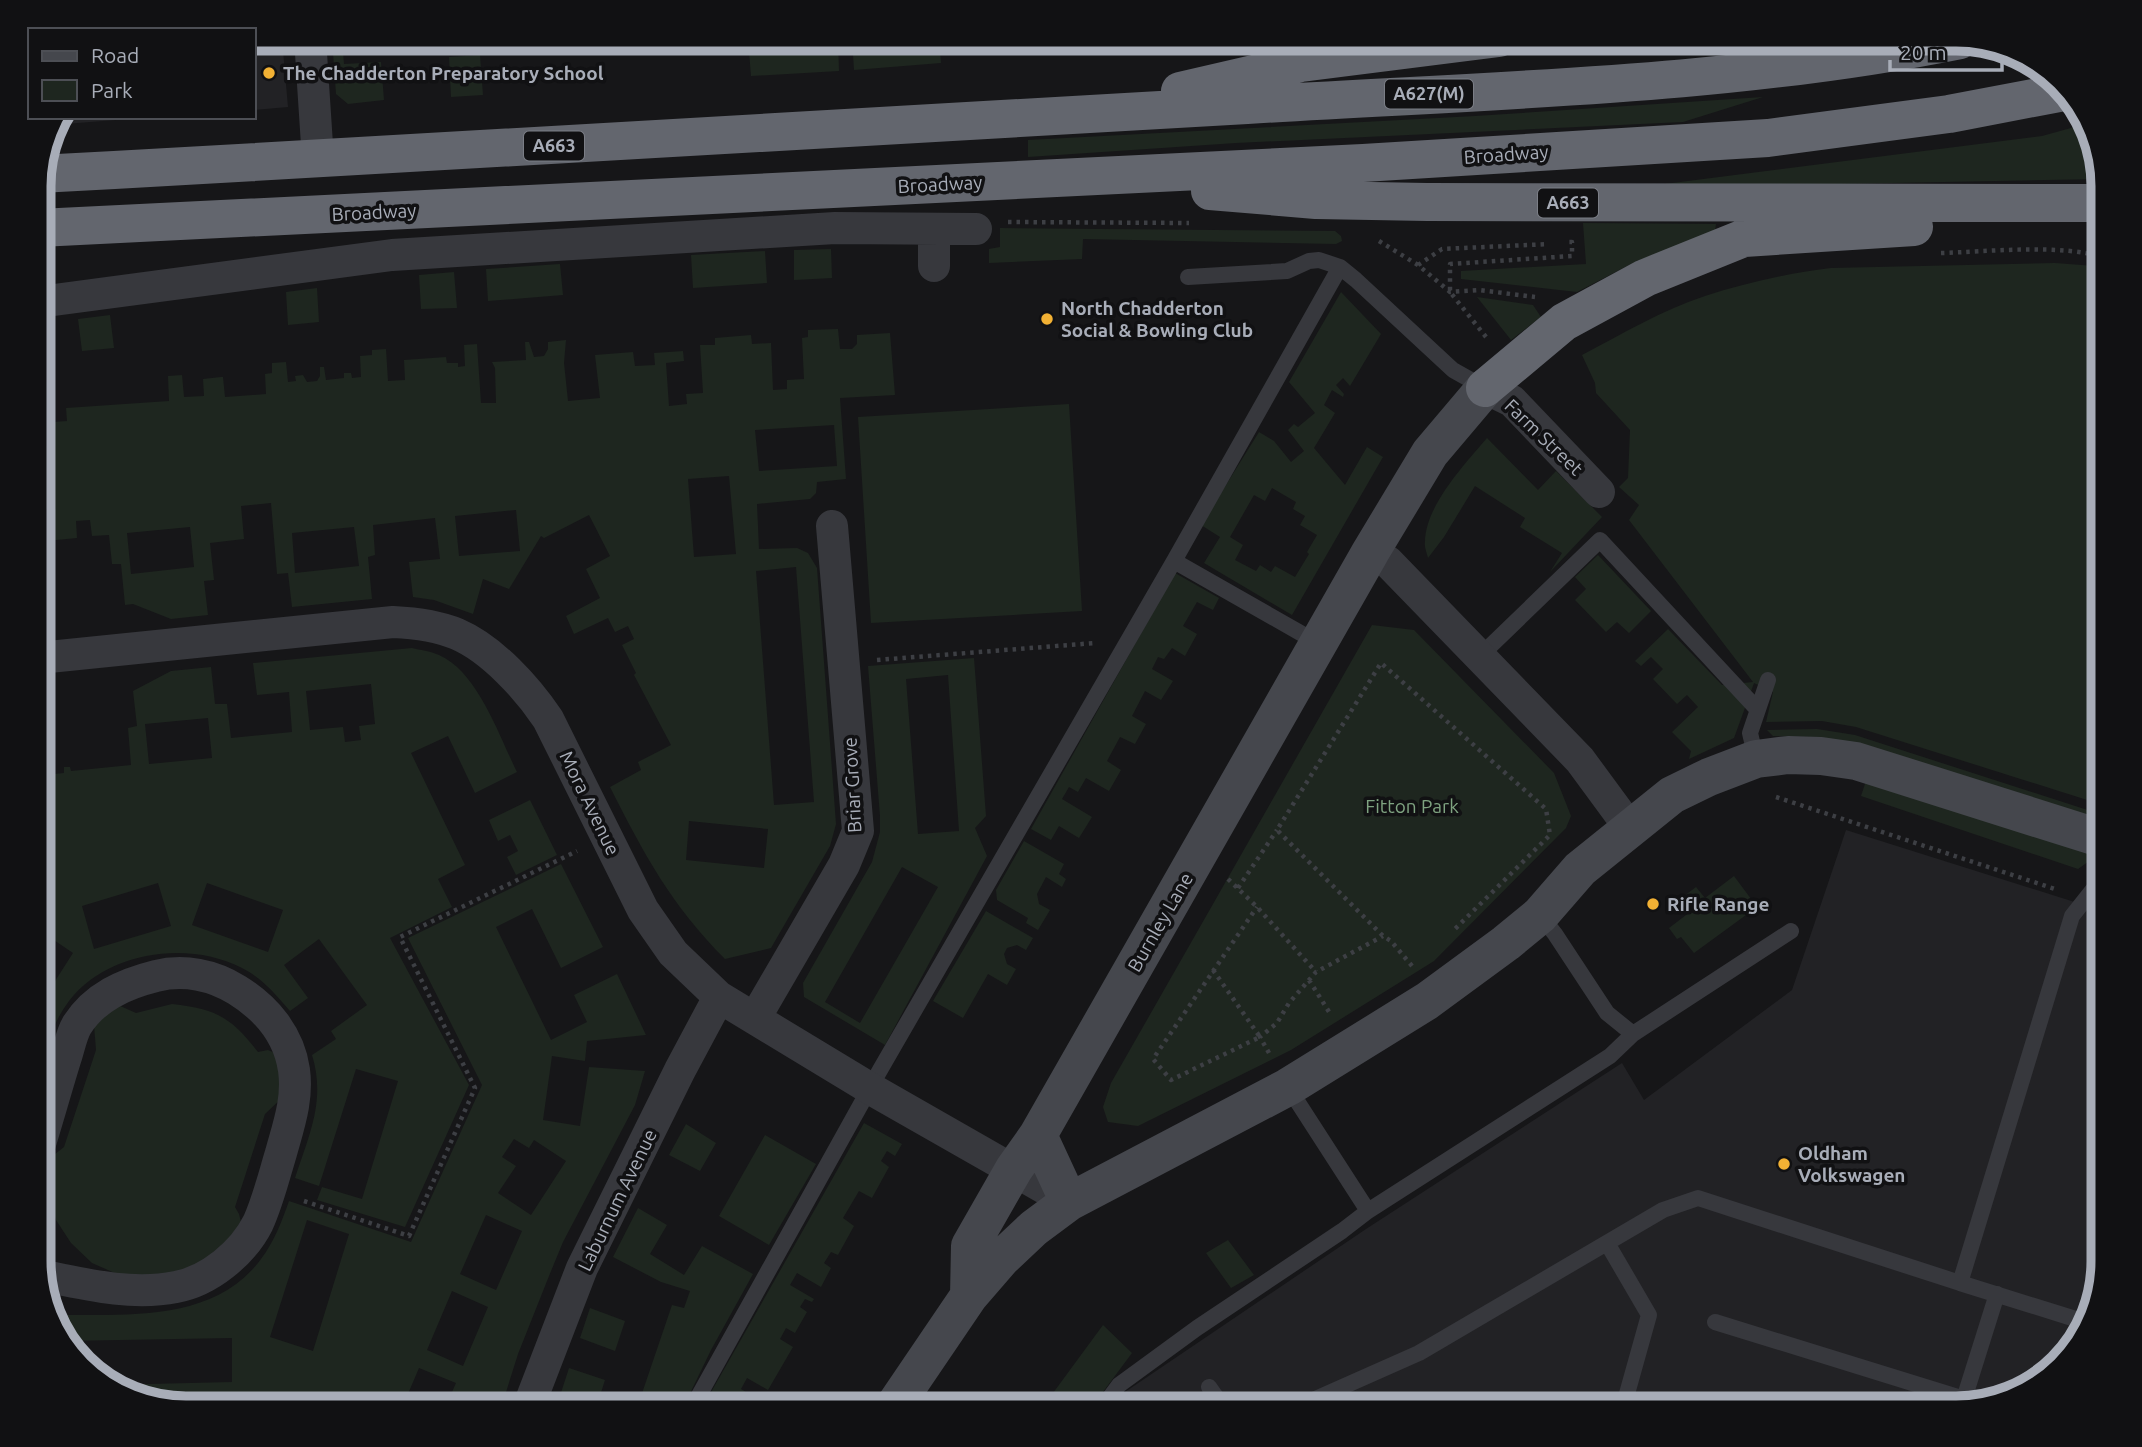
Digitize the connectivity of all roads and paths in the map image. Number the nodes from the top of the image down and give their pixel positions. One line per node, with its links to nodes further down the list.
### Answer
1 (311, 51): 6 (street)
2 (1396, 51): 5 (highway, A663)
3 (1904, 51): 5 (highway, A627(M))
4 (2055, 94): 8 (highway, Broadway)
5 (1069, 117): 6 (highway, A663)
6 (318, 160): 7 (highway, A663)
7 (51, 173)
8 (1058, 179): 9 (highway, A663); 10 (highway, Broadway / A663)
9 (2091, 203): 19 (highway)
10 (51, 227)
11 (976, 229): 12 (street)
12 (934, 230): 14 (street); 17 (street)
13 (1418, 265): 18 (path)
14 (934, 266)
15 (1340, 267): 16 (lane); 19 (lane); 23 (lane)
16 (1188, 278)
17 (51, 300)
18 (1486, 337)
19 (1485, 388): 20 (street, Farm Street); 22 (street, Burnley Lane)
20 (1600, 492)
21 (832, 526): 50 (street, Briar Grove)
22 (1371, 551): 25 (street, Burnley Lane); 26 (street)
23 (1174, 561): 24 (lane); 25 (lane)
24 (1128, 640): 28 (path); 55 (lane)
25 (1318, 643): 36 (street, Burnley Lane)
26 (1481, 656): 30 (lane); 32 (street)
27 (51, 657): 35 (street, Mora Avenue)
28 (875, 661)
29 (1768, 680): 30 (lane)
30 (1757, 709): 31 (lane)
31 (1762, 777): 32 (street); 34 (street); 38 (path)
32 (1630, 828): 41 (street)
33 (1277, 830): 37 (path); 43 (path); 44 (path)
34 (2091, 835)
35 (606, 836): 49 (street, Mora Avenue); 59 (path)
36 (1199, 852): 37 (path); 57 (street, Burnley Lane)
37 (1238, 888): 40 (path)
38 (2058, 890)
39 (2091, 893): 64 (lane)
40 (1257, 907): 45 (path); 46 (path)
41 (1540, 915): 52 (lane); 54 (street)
42 (1791, 931): 52 (lane)
43 (1383, 936): 46 (path); 47 (path)
44 (1444, 940)
45 (1213, 970): 53 (path); 53 (path)
46 (1316, 972): 48 (path)
47 (1419, 974)
48 (1309, 980): 51 (path); 53 (path)
49 (719, 997): 50 (street, Mora Avenue); 71 (street, Laburnum Avenue)
50 (755, 1018): 55 (street, Mora Avenue)
51 (1335, 1021)
52 (1633, 1034): 61 (lane)
53 (1260, 1037): 54 (path)
54 (1288, 1087): 60 (street); 61 (lane)
55 (872, 1089): 58 (street, Mora Avenue); 72 (lane)
56 (51, 1108): 59 (street)
57 (1038, 1135): 58 (street, Burnley Lane); 60 (street)
58 (1014, 1169): 60 (street, Mora Avenue); 66 (street, Burnley Lane)
59 (270, 1190): 63 (street)
60 (1069, 1202): 66 (street)
61 (1368, 1211): 74 (lane)
62 (1607, 1242): 64 (lane); 76 (lane); 77 (lane)
63 (52, 1277)
64 (1960, 1283): 65 (lane)
65 (1997, 1294): 67 (lane); 70 (lane)
66 (969, 1297): 73 (street)
67 (2078, 1320)
68 (1715, 1322): 78 (lane)
69 (1209, 1387): 75 (lane)
70 (1973, 1395)
71 (533, 1396)
72 (699, 1396)
73 (902, 1396)
74 (1111, 1396)
75 (1215, 1396)
76 (1324, 1396)
77 (1627, 1396)
78 (1956, 1396)

